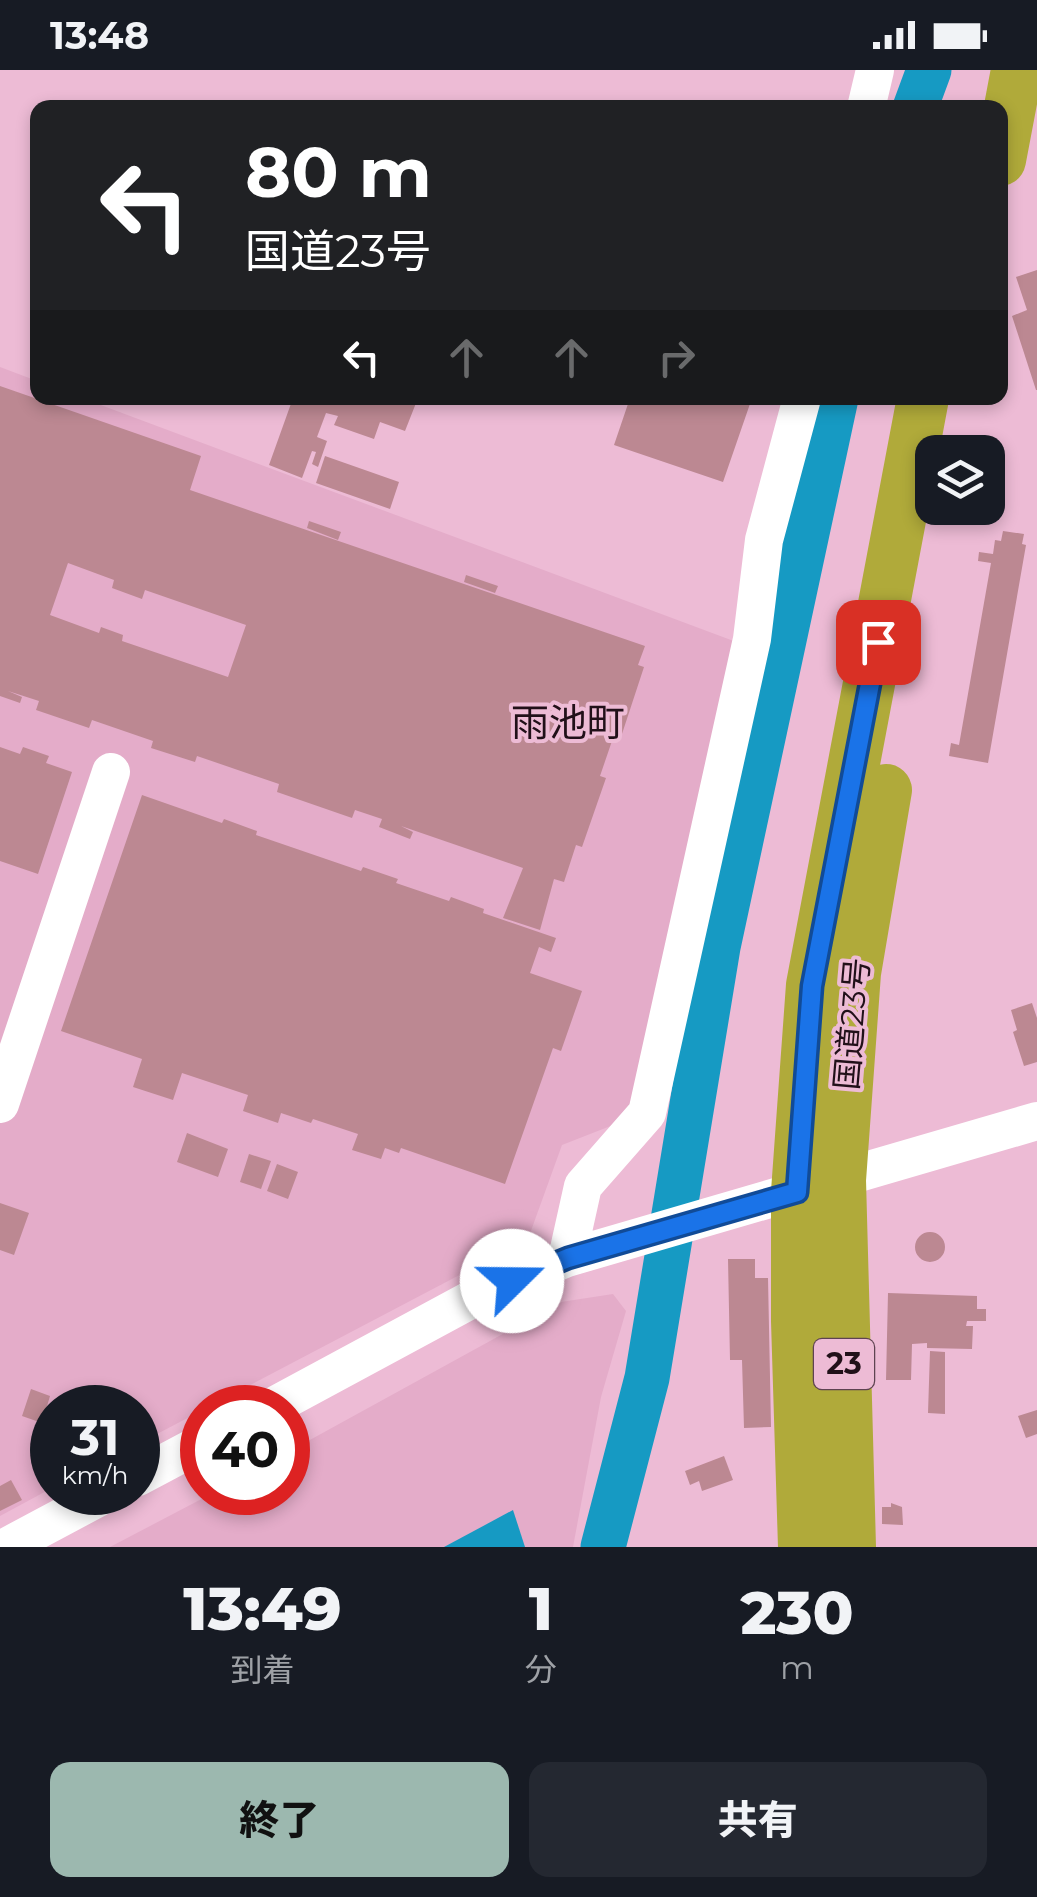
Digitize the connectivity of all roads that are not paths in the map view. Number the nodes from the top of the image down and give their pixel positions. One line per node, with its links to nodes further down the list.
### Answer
1 (874, 70): 4 (street)
2 (984, 70): 5 (highway)
3 (1017, 70): 6 (highway)
4 (868, 100)
5 (978, 100)
6 (1008, 118)
7 (800, 405): 17 (street)
8 (922, 405): 12 (highway, 国道23号 / 23)
9 (955, 405): 10 (highway)
10 (949, 435)
11 (931, 525): 12 (highway, 国道23号 / 23)
12 (888, 680): 16 (highway, 国道23号 / 23)
13 (111, 772): 14 (street)
14 (0, 1104)
15 (1037, 1121): 16 (street)
16 (818, 1186): 17 (street); 21 (highway, 国道23号 / 23); 22 (highway, 国道23号 / 23)
17 (568, 1258): 18 (street)
18 (310, 1386)
19 (66, 1515): 20 (street)
20 (6, 1547)
21 (804, 1547)
22 (850, 1547)

